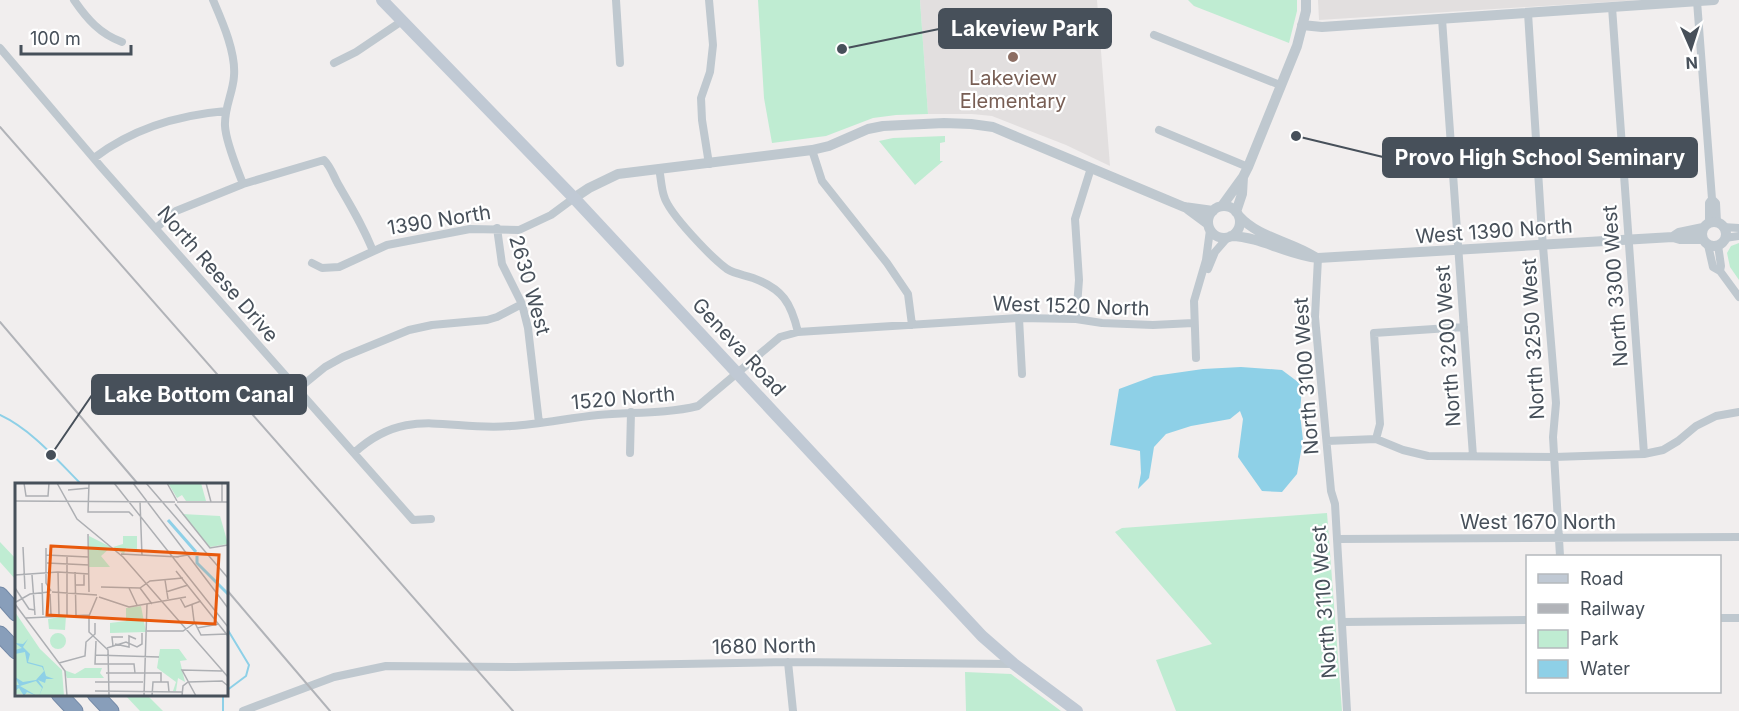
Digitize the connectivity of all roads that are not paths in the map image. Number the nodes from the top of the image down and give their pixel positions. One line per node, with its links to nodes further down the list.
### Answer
1 (75, 0): 15 (street)
2 (213, 0): 20 (street)
3 (382, 0): 12 (main road, Geneva Road)
4 (616, 0): 18 (street)
5 (710, 0): 24 (street)
6 (1306, 0): 13 (street)
7 (1714, 0): 8 (street)
8 (1696, 1): 9 (street); 37 (street)
9 (1612, 7): 10 (street); 40 (street, North 3300 West)
10 (1528, 13): 11 (street); 41 (street, North 3250 West)
11 (1442, 19): 13 (street); 42 (street, North 3200 West)
12 (402, 21): 17 (street); 29 (main road, Geneva Road)
13 (1302, 25): 19 (street)
14 (1154, 35): 19 (street)
15 (122, 42)
16 (0, 48): 23 (street, North Reese Drive)
17 (334, 63)
18 (620, 63)
19 (1280, 85): 27 (street)
20 (226, 111): 23 (street); 28 (street)
21 (1159, 130): 27 (street)
22 (812, 150): 24 (street, 1390 North); 25 (street); 52 (street)
23 (94, 158): 34 (street, North Reese Drive)
24 (709, 164): 26 (street, 1390 North)
25 (1091, 168): 30 (street); 50 (street)
26 (659, 169): 29 (street, 1390 North); 54 (street)
27 (1246, 172): 31 (street); 32 (street)
28 (243, 184): 34 (street); 43 (street)
29 (574, 198): 35 (street, 1390 North); 56 (main road, Geneva Road)
30 (1184, 207): 31 (street); 33 (street)
31 (1217, 208): 32 (street); 33 (street)
32 (1237, 214): 39 (street); 44 (street)
33 (1209, 227): 39 (street); 46 (street)
34 (156, 228): 58 (street, North Reese Drive)
35 (497, 228): 43 (street, 1390 North); 48 (street, 2630 West)
36 (1739, 228): 37 (street, West 1390 North)
37 (1713, 233): 38 (street, West 1390 North); 40 (street, West 1390 North); 47 (street)
38 (1739, 236)
39 (1230, 237): 44 (street, West 1390 North); 46 (street)
40 (1628, 240): 41 (street, West 1390 North); 66 (street, North 3300 West)
41 (1544, 246): 42 (street, West 1390 North); 68 (street, North 3250 West)
42 (1458, 251): 44 (street, West 1390 North); 53 (street, North 3200 West)
43 (373, 252): 45 (street, 1390 North)
44 (1318, 258): 63 (street, North 3100 West)
45 (312, 263)
46 (1200, 279): 51 (street)
47 (1739, 297)
48 (522, 304): 58 (street); 61 (street, 2630 West)
49 (1019, 318): 50 (street, West 1520 North); 52 (street, West 1520 North); 57 (street)
50 (1076, 319): 51 (street, West 1520 North)
51 (1193, 323): 55 (street)
52 (912, 325): 54 (street, 1520 North)
53 (1464, 327): 62 (street); 67 (street, North 3200 West)
54 (798, 332): 56 (street, 1520 North)
55 (1196, 358)
56 (736, 372): 59 (street, 1520 North); 84 (main road, Geneva Road)
57 (1022, 374)
58 (298, 389): 64 (street, North Reese Drive)
59 (631, 412): 61 (street, 1520 North); 65 (street)
60 (1739, 412): 66 (street)
61 (539, 423): 64 (street, 1520 North)
62 (1376, 439): 63 (street); 67 (street)
63 (1326, 441): 69 (street, North 3100 West)
64 (354, 453): 70 (street, North Reese Drive)
65 (630, 453)
66 (1644, 454): 68 (street)
67 (1473, 456): 68 (street)
68 (1554, 457): 72 (street, North 3250 West)
69 (1331, 491): 73 (street, North 3110 West)
70 (431, 519)
71 (1739, 537): 72 (street, West 1670 North)
72 (1559, 538): 73 (street, West 1670 North); 74 (street, North 3250 West)
73 (1337, 539): 80 (street, North 3110 West)
74 (1560, 555)
75 (0, 596): 76 (highway)
76 (15, 612)
77 (1721, 618): 78 (street)
78 (1739, 618)
79 (1526, 620): 80 (street)
80 (1343, 622): 92 (street, North 3110 West)
81 (0, 634): 82 (highway)
82 (15, 650)
83 (788, 662): 84 (street, 1680 North); 89 (street, 1680 North); 90 (street)
84 (1014, 664): 91 (main road, Geneva Road)
85 (61, 696): 87 (highway)
86 (97, 696): 88 (highway)
87 (75, 711)
88 (111, 711)
89 (243, 711)
90 (793, 711)
91 (1077, 711)
92 (1347, 711)

